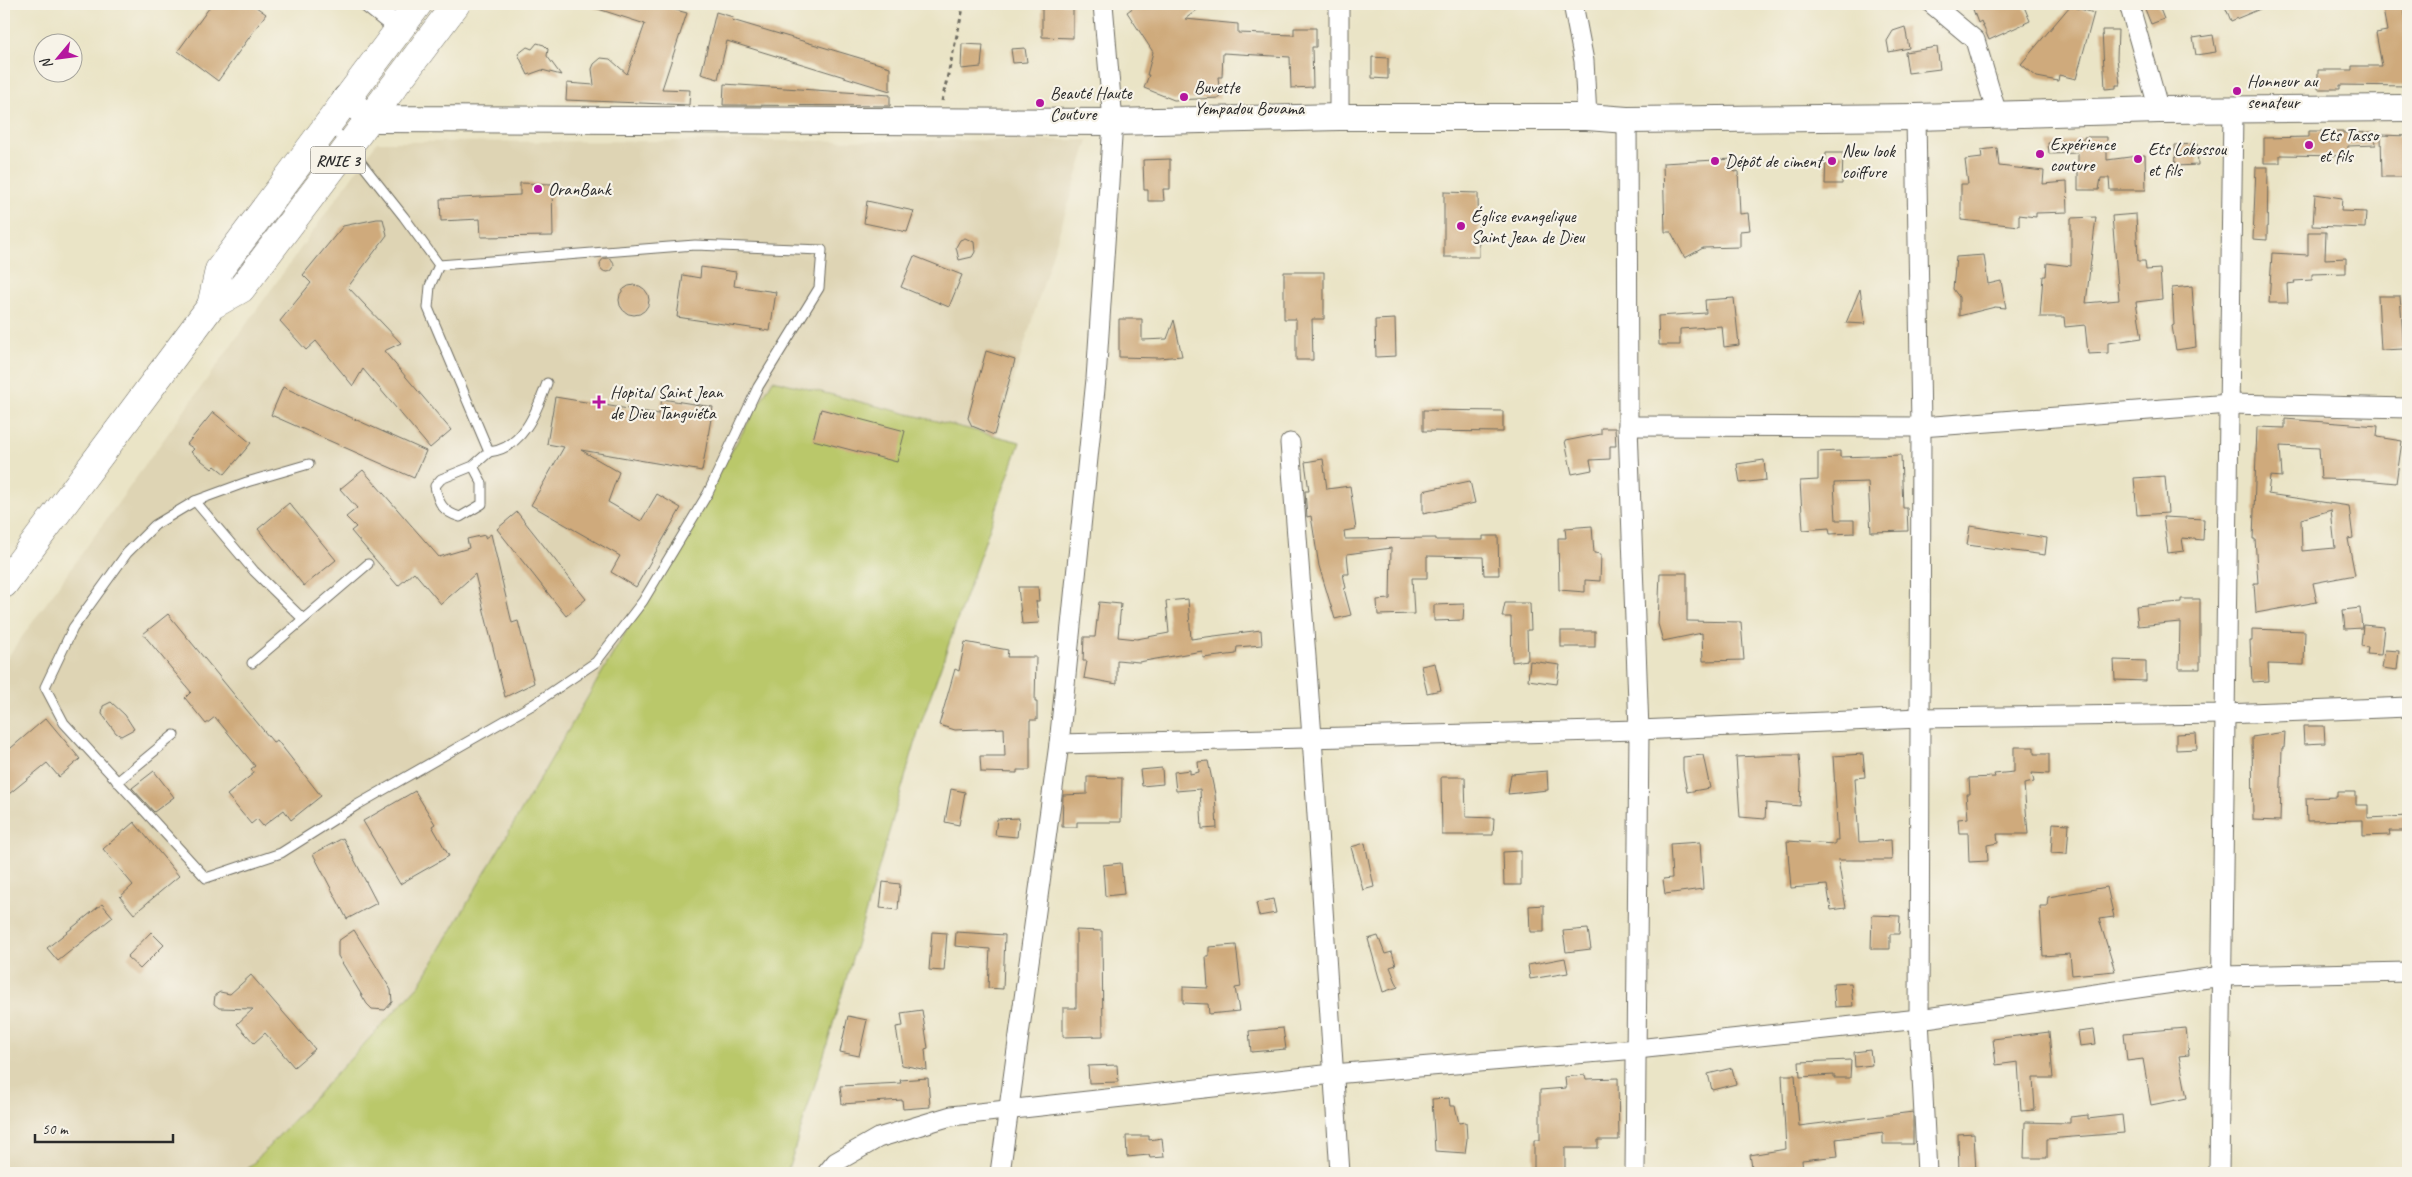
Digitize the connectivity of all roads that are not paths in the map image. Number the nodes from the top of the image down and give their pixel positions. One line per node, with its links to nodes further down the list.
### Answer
1 (369, 4): 9 (street)
2 (418, 4): 9 (highway, RNIE 3)
3 (456, 4): 18 (highway, RNIE 3)
4 (1103, 4): 21 (street)
5 (1339, 4): 15 (street)
6 (1573, 4): 17 (street)
7 (1932, 4): 14 (street)
8 (2129, 4): 12 (street)
9 (399, 28): 10 (highway, RNIE 3)
10 (346, 98): 18 (main road); 20 (highway, RNIE 3)
11 (2408, 108): 13 (main road)
12 (2159, 110): 13 (main road); 14 (main road)
13 (2233, 111): 26 (street)
14 (1997, 114): 16 (main road)
15 (1339, 117): 17 (main road); 21 (main road)
16 (1916, 117): 19 (main road); 29 (street)
17 (1587, 118): 19 (main road)
18 (370, 119): 21 (main road); 22 (highway, RNIE 3)
19 (1627, 120): 28 (street)
20 (329, 121): 22 (lane); 24 (highway, RNIE 3)
21 (1113, 122): 45 (street)
22 (348, 148): 23 (lane); 24 (highway, RNIE 3)
23 (439, 265): 31 (lane); 46 (lane)
24 (211, 306): 36 (highway, RNIE 3)
25 (547, 382): 31 (lane)
26 (2230, 404): 27 (street); 29 (street); 40 (street)
27 (2408, 408)
28 (1628, 426): 29 (street); 42 (street)
29 (1921, 427): 41 (street)
30 (1290, 443): 44 (street)
31 (489, 452): 33 (lane)
32 (309, 464): 34 (lane)
33 (473, 466): 33 (lane)
34 (195, 502): 37 (lane); 46 (lane)
35 (368, 564): 37 (lane)
36 (4, 584)
37 (303, 619): 38 (lane)
38 (252, 663)
39 (2408, 707): 40 (street)
40 (2225, 714): 41 (street); 48 (street)
41 (1920, 718): 42 (street); 49 (street)
42 (1638, 730): 44 (street); 50 (street)
43 (174, 735): 46 (lane)
44 (1312, 737): 45 (street); 51 (street)
45 (1059, 744): 52 (street)
46 (118, 782)
47 (2408, 972): 48 (street)
48 (2222, 976): 49 (street); 58 (street)
49 (1919, 1019): 50 (street); 57 (street)
50 (1637, 1050): 51 (street); 56 (street)
51 (1333, 1074): 52 (street); 55 (street)
52 (1008, 1111): 53 (street); 54 (street)
53 (827, 1173)
54 (1000, 1173)
55 (1340, 1173)
56 (1635, 1173)
57 (1926, 1173)
58 (2219, 1173)

